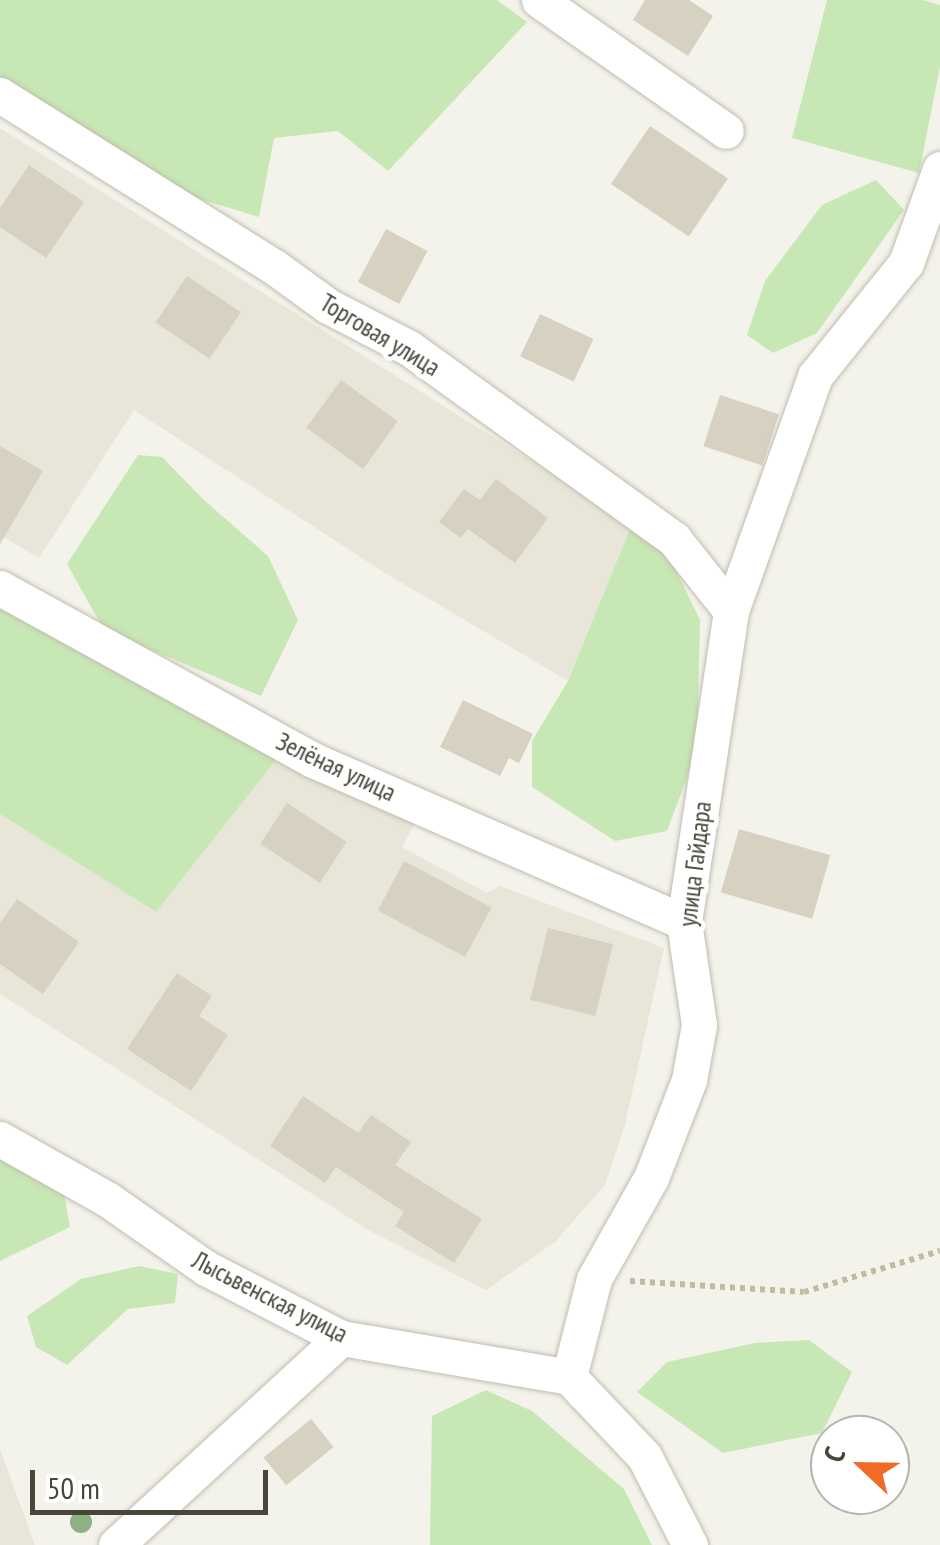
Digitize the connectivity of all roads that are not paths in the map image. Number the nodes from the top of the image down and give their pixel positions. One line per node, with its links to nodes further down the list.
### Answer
1 (539, 0): 3 (street)
2 (0, 94): 6 (street, Торговая улица)
3 (726, 131)
4 (940, 170): 6 (street, улица Гайдара)
5 (0, 588): 7 (street, Зелёная улица)
6 (731, 611): 7 (street, улица Гайдара)
7 (684, 922): 10 (street, улица Гайдара)
8 (0, 1139): 9 (street, Лысьвенская улица)
9 (341, 1338): 10 (street, Лысьвенская улица); 11 (street)
10 (569, 1378): 12 (street)
11 (116, 1545)
12 (690, 1545)

